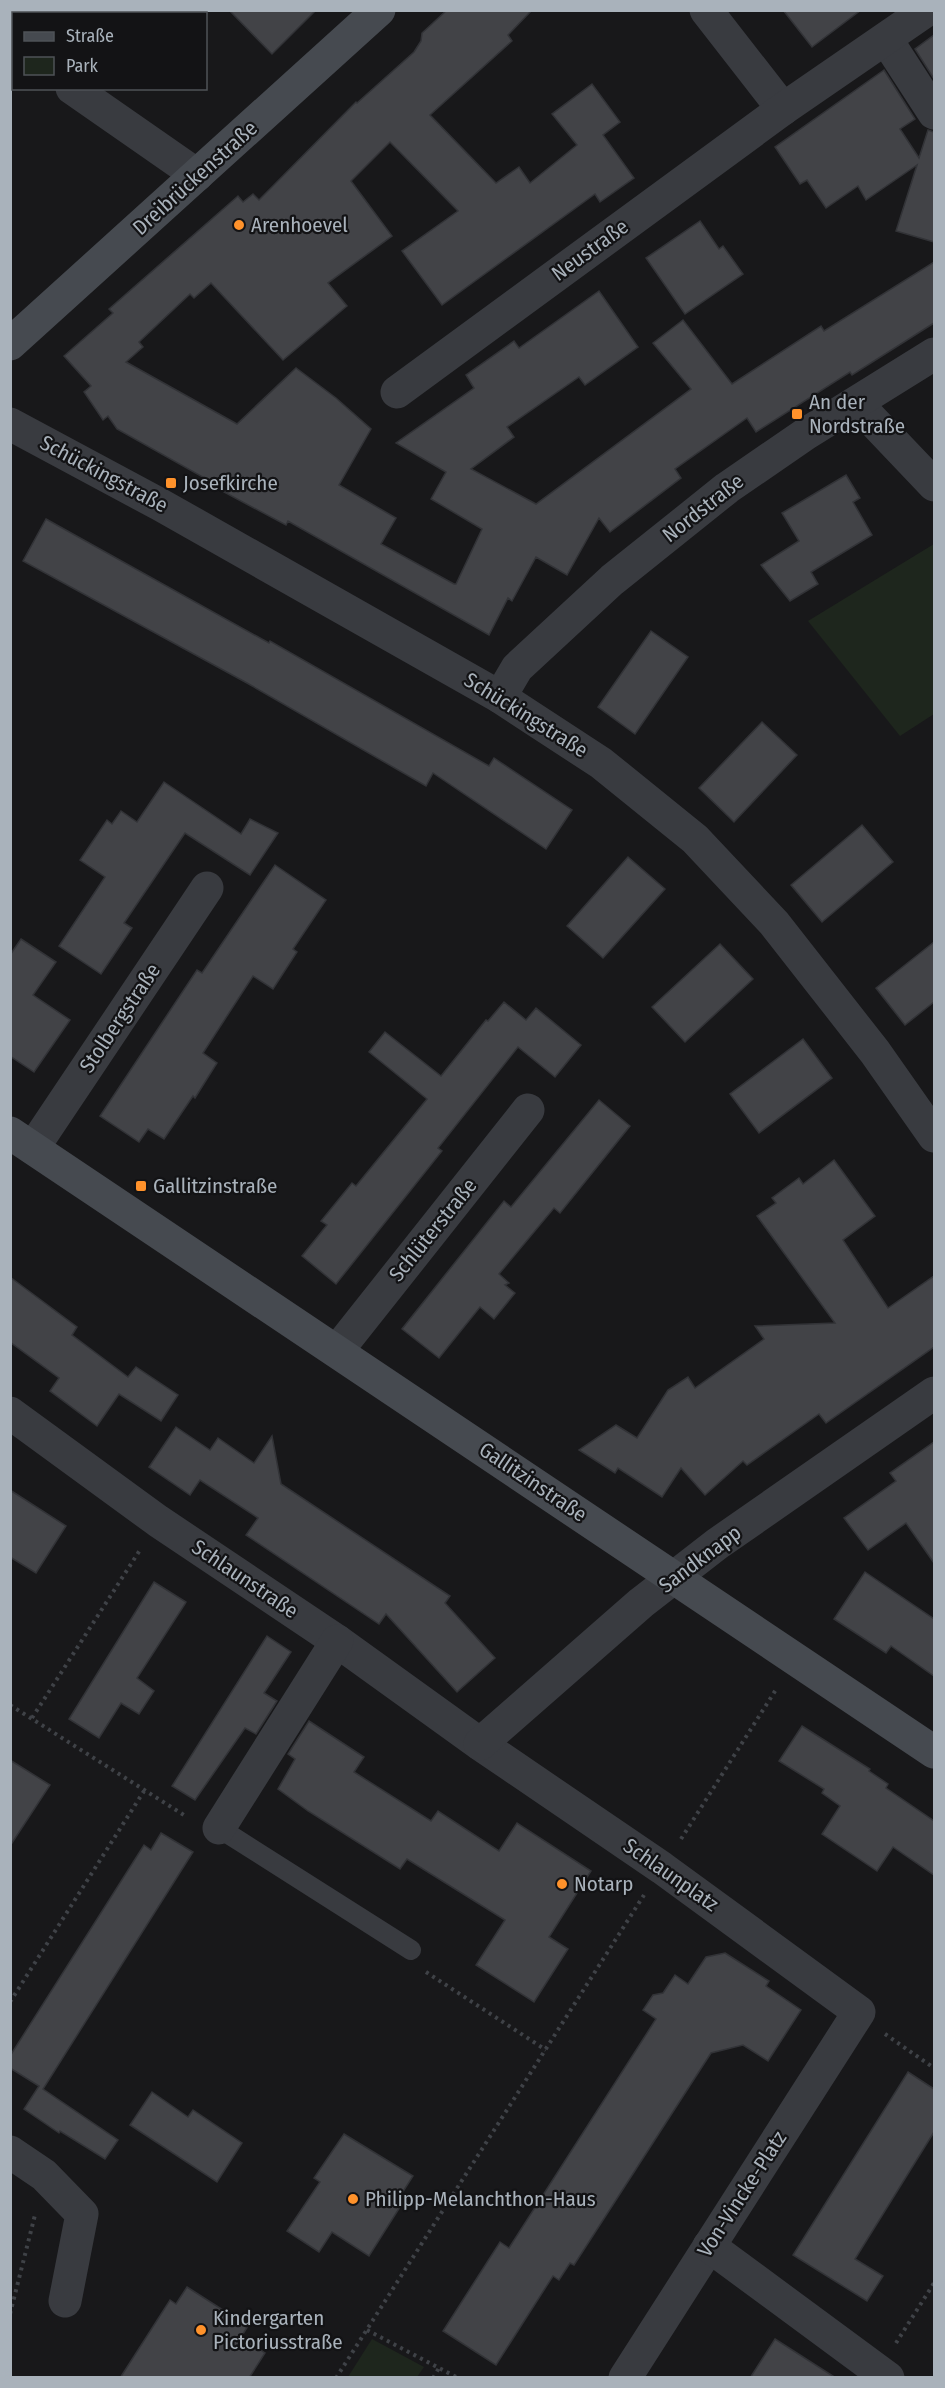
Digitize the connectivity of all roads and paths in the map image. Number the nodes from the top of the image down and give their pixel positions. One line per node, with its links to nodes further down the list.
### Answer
1 (379, 10): 8 (street, Dreibrückenstraße)
2 (706, 10): 6 (street)
3 (927, 10): 4 (street, Neustraße)
4 (886, 39): 6 (street, Neustraße); 7 (street)
5 (75, 90): 8 (street)
6 (783, 109): 11 (street, Neustraße)
7 (934, 112)
8 (197, 175): 9 (street, Dreibrückenstraße)
9 (10, 344)
10 (934, 354): 12 (street, Nordstraße)
11 (397, 392)
12 (856, 404): 14 (street); 15 (street, Nordstraße)
13 (10, 424): 15 (street, Schückingstraße)
14 (934, 485)
15 (500, 697): 18 (street, Schückingstraße)
16 (207, 888): 19 (street, Stolbergstraße)
17 (528, 1110): 20 (street, Schlüterstraße)
18 (934, 1136)
19 (22, 1141): 20 (street, Gallitzinstraße)
20 (337, 1351): 24 (street, Gallitzinstraße)
21 (934, 1393): 24 (street, Sandknapp)
22 (10, 1413): 23 (street, Schlaunstraße)
23 (158, 1521): 25 (street, Schlaunstraße); 28 (path)
24 (674, 1577): 26 (street, Gallitzinstraße); 29 (street, Sandknapp)
25 (337, 1641): 29 (street, Schlaunstraße); 32 (street)
26 (795, 1660): 30 (street, Gallitzinstraße); 33 (path)
27 (11, 1707): 28 (path)
28 (32, 1718): 31 (path)
29 (480, 1744): 33 (street, Schlaunplatz)
30 (934, 1752)
31 (144, 1791): 32 (path); 35 (path)
32 (219, 1828): 34 (lane)
33 (662, 1868): 36 (street, Schlaunplatz); 37 (path)
34 (411, 1950): 37 (path)
35 (10, 2002)
36 (859, 2012): 38 (path); 41 (street, Von-Vincke-Platz)
37 (546, 2050): 45 (path)
38 (934, 2068)
39 (10, 2152): 40 (street)
40 (44, 2175): 43 (street); 44 (path)
41 (709, 2246): 47 (street); 51 (street, Von-Vincke-Platz)
42 (934, 2283): 47 (path)
43 (65, 2301)
44 (10, 2314)
45 (367, 2330): 46 (path); 48 (path)
46 (439, 2368): 49 (path); 50 (path)
47 (883, 2374)
48 (336, 2378)
49 (433, 2378)
50 (458, 2378)
51 (625, 2378)

